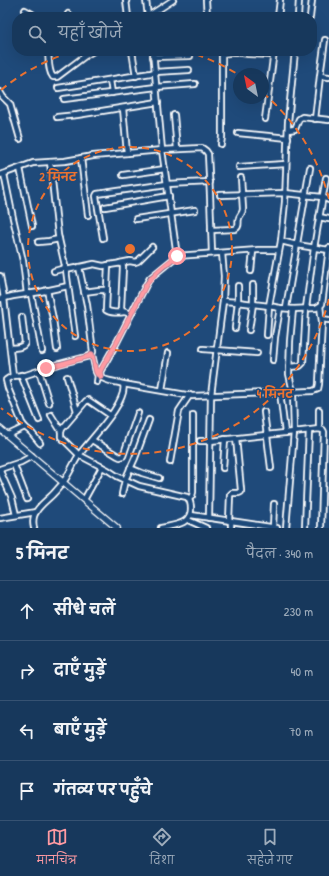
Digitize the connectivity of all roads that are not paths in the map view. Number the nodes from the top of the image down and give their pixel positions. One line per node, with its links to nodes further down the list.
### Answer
1 (126, 0): 10 (street)
2 (146, 0): 11 (street)
3 (173, 0): 12 (street)
4 (206, 0): 13 (street)
5 (280, 0): 14 (street)
6 (299, 0): 15 (street)
7 (312, 0): 16 (street)
8 (25, 10): 9 (street)
9 (28, 12)
10 (127, 12)
11 (147, 12)
12 (155, 12)
13 (207, 12)
14 (279, 12)
15 (298, 12)
16 (311, 12)
17 (325, 40): 29 (street)
18 (49, 56): 19 (street)
19 (82, 56)
20 (133, 56): 28 (street)
21 (190, 56): 25 (street)
22 (222, 56): 49 (street)
23 (274, 56): 42 (street)
24 (295, 56): 45 (street)
25 (153, 57): 27 (street)
26 (188, 70): 27 (street)
27 (155, 72): 28 (street); 33 (street)
28 (136, 76): 31 (street)
29 (320, 76): 30 (street); 43 (street)
30 (329, 77)
31 (110, 80): 34 (street); 36 (street)
32 (194, 84): 33 (street)
33 (156, 87): 36 (street); 38 (street)
34 (58, 88)
35 (0, 92): 48 (street)
36 (112, 93): 37 (street)
37 (64, 99)
38 (158, 102): 39 (street); 51 (street)
39 (123, 108): 41 (street); 52 (street)
40 (174, 115): 50 (street)
41 (57, 117)
42 (265, 119)
43 (315, 119): 44 (street); 45 (street)
44 (329, 120)
45 (288, 130): 47 (street)
46 (238, 133): 47 (street)
47 (288, 138): 55 (street)
48 (20, 139)
49 (221, 144)
50 (177, 149): 51 (street); 64 (street)
51 (162, 150): 52 (street); 59 (street)
52 (127, 153): 53 (street)
53 (81, 158): 54 (street); 76 (street)
54 (50, 162): 57 (street); 83 (street)
55 (286, 164): 56 (street); 66 (street)
56 (239, 167)
57 (20, 168): 60 (street); 80 (street)
58 (310, 168): 70 (street)
59 (165, 169): 61 (street); 65 (street)
60 (2, 174): 108 (street)
61 (123, 175)
62 (242, 178): 67 (street)
63 (326, 178): 71 (street)
64 (210, 182): 65 (street); 81 (street)
65 (167, 184): 69 (street); 82 (street)
66 (285, 193): 67 (street); 70 (street); 84 (street)
67 (243, 194): 68 (street); 81 (street)
68 (220, 195)
69 (169, 196): 73 (street); 75 (street)
70 (305, 196): 71 (street); 86 (street)
71 (322, 198): 72 (street); 77 (street)
72 (329, 200)
73 (105, 207)
74 (195, 210): 75 (street)
75 (171, 213): 78 (street); 94 (street)
76 (88, 215)
77 (319, 217): 79 (street); 88 (street)
78 (136, 219)
79 (329, 219)
80 (32, 226)
81 (211, 230): 92 (street)
82 (102, 238)
83 (59, 239): 85 (street); 98 (street)
84 (281, 241): 86 (street); 91 (street)
85 (38, 242)
86 (296, 245): 88 (street); 116 (street)
87 (152, 247): 95 (street)
88 (314, 248): 89 (street); 117 (street)
89 (329, 249): 114 (street)
90 (253, 250): 91 (street); 93 (street); 100 (street)
91 (280, 250): 113 (street)
92 (212, 253): 93 (street); 94 (street)
93 (222, 253): 110 (street)
94 (177, 256): 120 (street)
95 (120, 263): 96 (street); 119 (street)
96 (108, 265): 97 (street); 106 (street)
97 (79, 267): 98 (street); 107 (street)
98 (65, 269): 99 (street); 103 (street)
99 (54, 270)
100 (251, 271)
101 (0, 276): 109 (street)
102 (253, 285): 112 (street)
103 (68, 286): 105 (street); 127 (street)
104 (238, 286): 111 (street)
105 (47, 290): 108 (street); 129 (street)
106 (107, 290): 107 (street); 119 (street)
107 (84, 292): 135 (street)
108 (29, 294): 109 (street); 132 (street)
109 (2, 298): 128 (street)
110 (223, 301): 111 (street); 131 (street)
111 (238, 302): 112 (street); 124 (street)
112 (253, 304): 113 (street); 125 (street)
113 (269, 306): 115 (street); 126 (street)
114 (320, 306): 117 (street); 122 (street)
115 (280, 308): 116 (street); 136 (street)
116 (286, 308): 118 (street)
117 (306, 308): 118 (street); 137 (street)
118 (293, 309): 137 (street)
119 (124, 312): 120 (street)
120 (131, 314): 141 (street)
121 (22, 317): 128 (street)
122 (322, 319): 123 (street); 147 (street)
123 (329, 320)
124 (235, 328)
125 (248, 330)
126 (267, 335)
127 (75, 336)
128 (10, 348): 140 (street)
129 (57, 349)
130 (203, 350): 131 (street)
131 (217, 350): 134 (street); 149 (street)
132 (42, 352)
133 (168, 353): 145 (street)
134 (257, 353)
135 (92, 354): 138 (street); 141 (street)
136 (273, 360)
137 (289, 367): 147 (street)
138 (39, 371): 139 (street); 150 (street)
139 (21, 375): 140 (street); 158 (street)
140 (13, 376): 160 (street)
141 (100, 376): 143 (street); 144 (street)
142 (67, 377): 152 (street)
143 (97, 382)
144 (122, 384): 145 (street); 156 (street)
145 (162, 390): 148 (street)
146 (280, 392): 147 (street); 149 (street); 166 (street)
147 (293, 392): 165 (street)
148 (190, 395): 149 (street); 177 (street)
149 (211, 395): 173 (street)
150 (49, 403)
151 (319, 410): 163 (street)
152 (77, 411): 156 (street); 164 (street)
153 (264, 412): 168 (street)
154 (138, 413): 171 (street)
155 (51, 415): 164 (street)
156 (110, 415): 171 (street)
157 (192, 415): 189 (street)
158 (39, 420)
159 (149, 420): 180 (street)
160 (25, 427): 167 (street); 174 (street)
161 (0, 429): 167 (street)
162 (309, 430): 163 (street); 165 (street); 207 (street)
163 (324, 430): 208 (street)
164 (61, 431): 175 (street)
165 (294, 432): 166 (street); 206 (street)
166 (285, 433): 168 (street)
167 (8, 435): 176 (street)
168 (267, 435): 169 (street); 182 (street)
169 (236, 438): 170 (street); 197 (street)
170 (225, 439): 173 (street); 181 (street)
171 (92, 440): 175 (street)
172 (200, 441): 173 (street)
173 (210, 441): 196 (street)
174 (40, 443)
175 (79, 455): 179 (street); 186 (street)
176 (32, 456): 178 (street); 186 (street)
177 (170, 462)
178 (14, 465): 183 (street); 188 (street)
179 (102, 467): 185 (street); 190 (street)
180 (130, 468): 184 (street); 185 (street)
181 (223, 468)
182 (271, 468)
183 (0, 470): 193 (street)
184 (159, 478)
185 (125, 480): 187 (street); 189 (street)
186 (63, 482): 190 (street); 192 (street)
187 (122, 494)
188 (27, 499)
189 (189, 499): 194 (street)
190 (84, 500): 200 (street)
191 (274, 504): 204 (street)
192 (36, 512): 193 (street); 199 (street)
193 (16, 515): 195 (street)
194 (189, 517): 196 (street); 201 (street); 202 (street)
195 (0, 518)
196 (209, 518): 197 (street)
197 (230, 521): 198 (street); 203 (street)
198 (261, 527): 204 (street)
199 (34, 528)
200 (117, 528)
201 (161, 528)
202 (206, 528)
203 (231, 528)
204 (273, 528): 205 (street)
205 (277, 528)
206 (286, 528)
207 (305, 528)
208 (321, 528)

